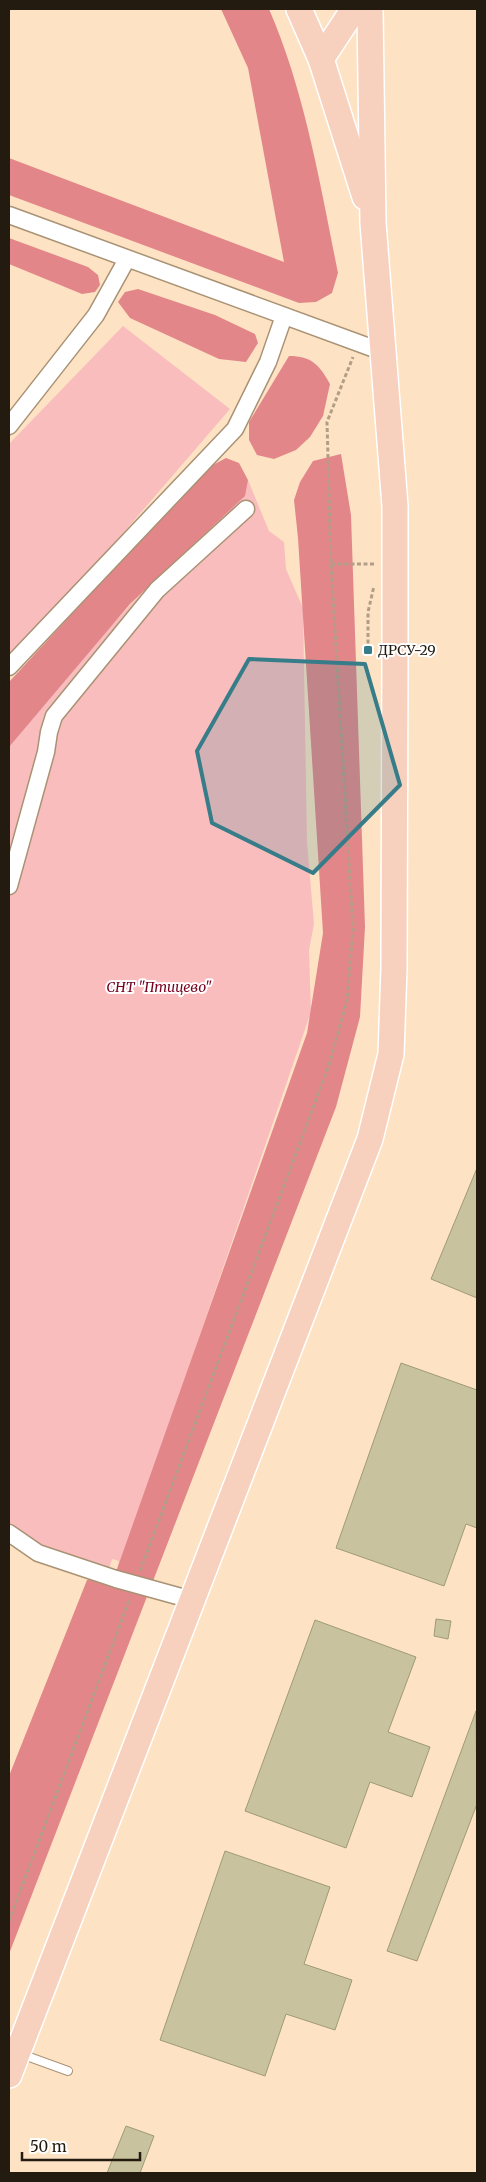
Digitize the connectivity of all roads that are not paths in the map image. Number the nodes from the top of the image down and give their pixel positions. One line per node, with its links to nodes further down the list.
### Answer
1 (299, 9): 4 (main road)
2 (354, 9): 4 (main road)
3 (370, 9): 6 (main road)
4 (321, 59): 5 (main road)
5 (342, 124): 6 (main road); 8 (main road)
6 (372, 126): 8 (main road)
7 (11, 218): 9 (street)
8 (373, 223): 11 (main road)
9 (127, 259): 10 (street); 12 (street)
10 (284, 316): 11 (street); 14 (street)
11 (383, 352): 17 (main road)
12 (9, 426)
13 (246, 509): 15 (street)
14 (9, 667)
15 (9, 886)
16 (9, 1533): 17 (street)
17 (192, 1600): 18 (main road)
18 (13, 2064): 19 (lane)
19 (68, 2071)

